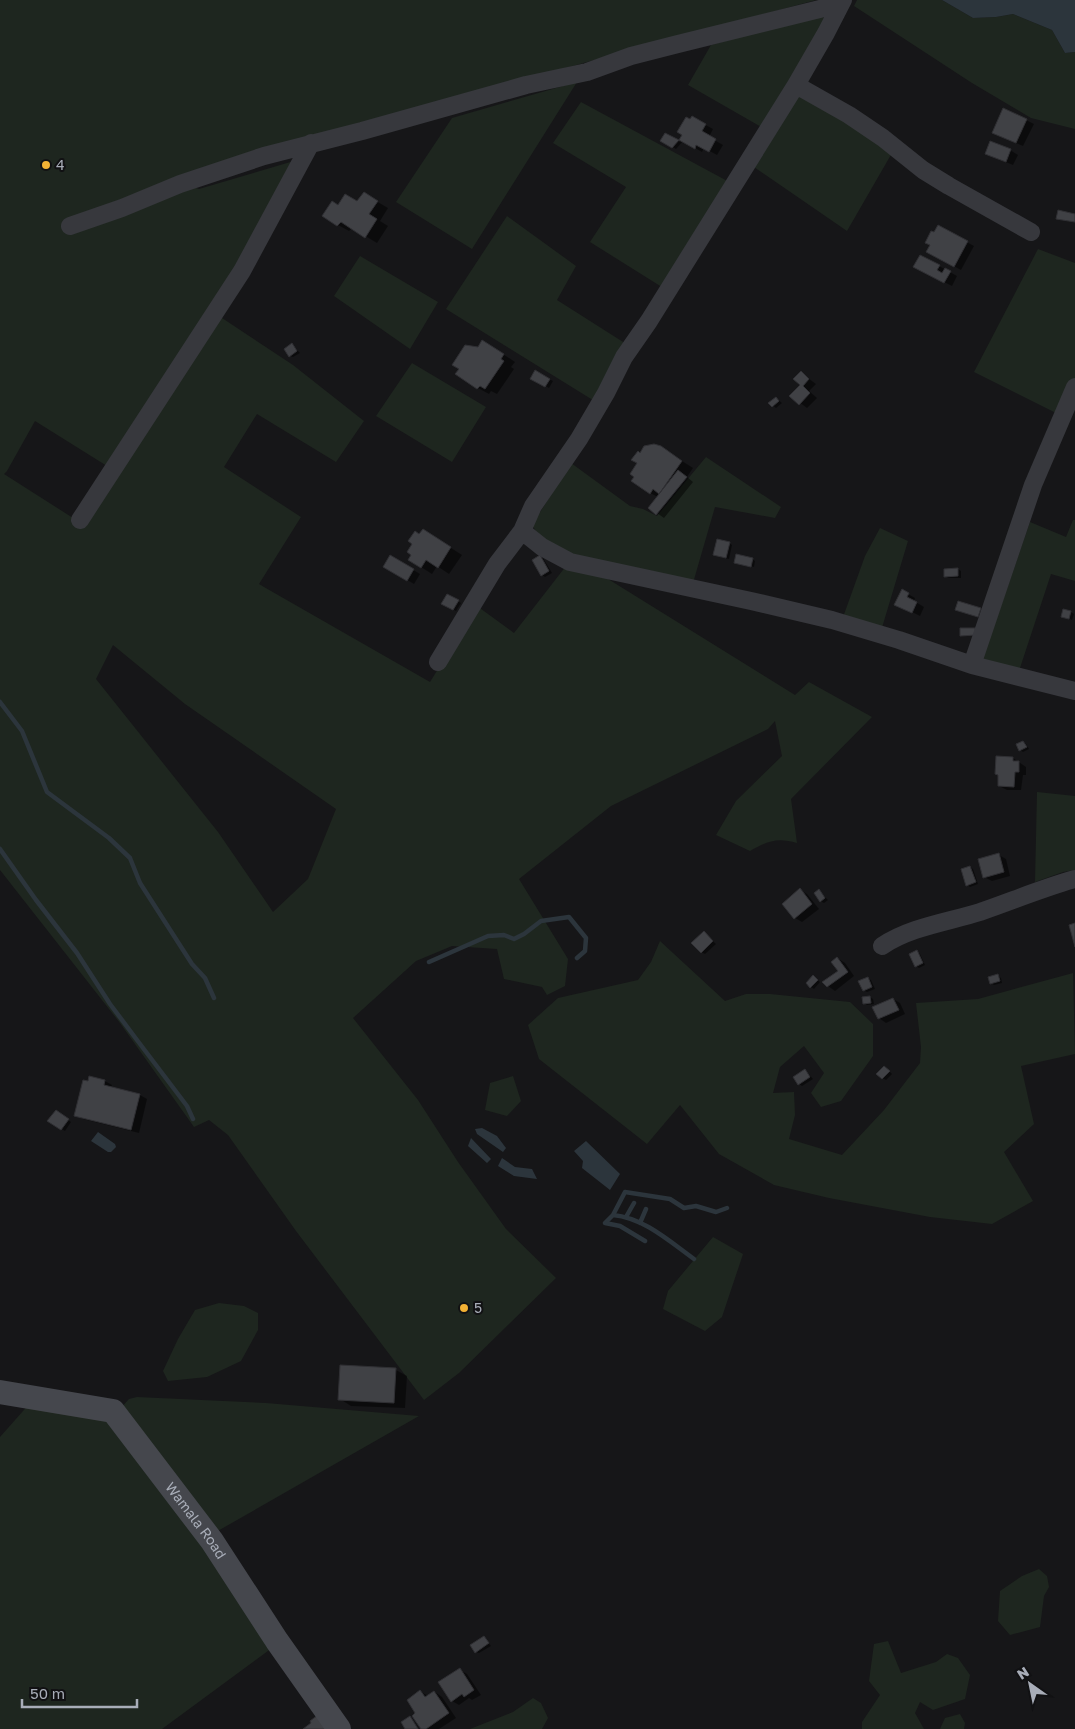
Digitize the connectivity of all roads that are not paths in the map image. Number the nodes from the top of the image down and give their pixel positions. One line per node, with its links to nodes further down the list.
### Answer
1 (841, 2): 2 (street); 3 (street)
2 (796, 85): 5 (street); 8 (street)
3 (312, 143): 4 (street); 7 (street)
4 (70, 226)
5 (1031, 232)
6 (1075, 387): 10 (street)
7 (80, 520)
8 (522, 531): 9 (street); 10 (street)
9 (438, 662)
10 (972, 665): 11 (street)
11 (1075, 691)
12 (1075, 878): 13 (street)
13 (882, 946)
14 (0, 1392): 15 (street, Wamala Road)
15 (339, 1729)

